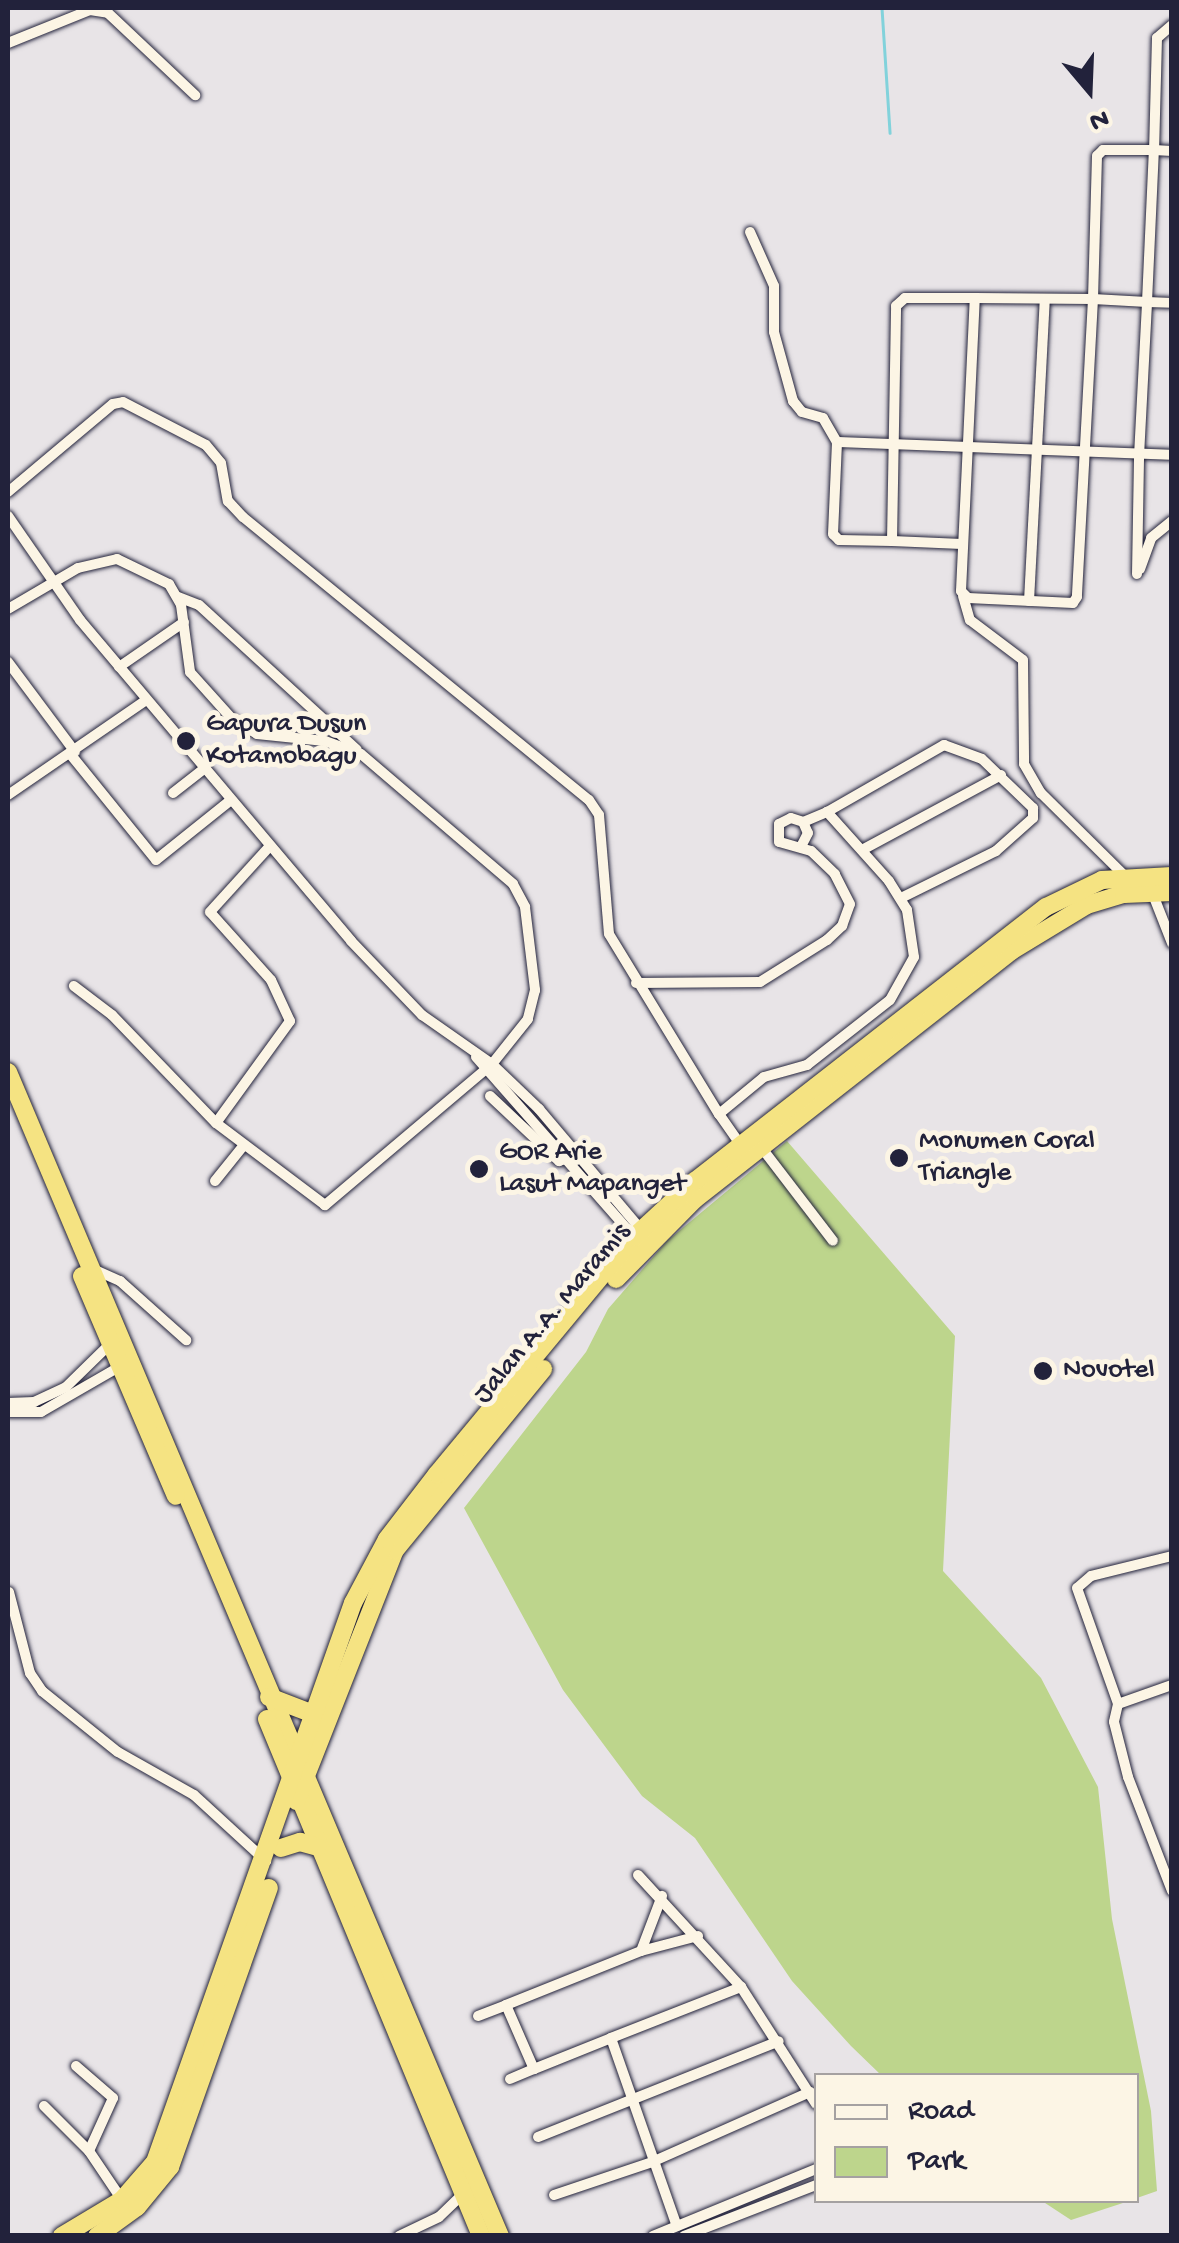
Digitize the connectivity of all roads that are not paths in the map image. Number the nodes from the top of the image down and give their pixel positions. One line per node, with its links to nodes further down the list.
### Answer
1 (1172, 25): 4 (street)
2 (8, 42): 3 (street)
3 (195, 95)
4 (1154, 150): 5 (street); 9 (street); 10 (street)
5 (1172, 151)
6 (750, 232): 12 (street)
7 (975, 298): 8 (street); 13 (street); 14 (street)
8 (1045, 299): 9 (street); 15 (street)
9 (1092, 300): 10 (street); 16 (street)
10 (1147, 302): 11 (street); 18 (street)
11 (1172, 302)
12 (837, 442): 13 (street); 22 (street)
13 (896, 442): 14 (street); 22 (street)
14 (969, 446): 15 (street); 23 (street)
15 (1037, 450): 16 (street); 27 (street)
16 (1085, 452): 18 (street); 27 (street)
17 (1172, 455): 18 (street)
18 (1140, 456): 21 (street)
19 (8, 492): 51 (street)
20 (8, 516): 24 (street)
21 (1172, 521)
22 (892, 541): 23 (street)
23 (962, 544): 25 (street)
24 (54, 585): 26 (street); 28 (street); 31 (street)
25 (963, 596): 27 (street); 45 (street)
26 (178, 597): 29 (street); 34 (street)
27 (1030, 601)
28 (8, 610)
29 (184, 622): 31 (street); 34 (street)
30 (8, 662): 33 (street)
31 (119, 667): 32 (street)
32 (146, 700): 33 (street); 35 (street)
33 (73, 753): 38 (street); 39 (street)
34 (361, 754): 54 (street)
35 (204, 768): 37 (street); 39 (street)
36 (1001, 775): 40 (street); 44 (street); 49 (street)
37 (174, 793)
38 (8, 795)
39 (231, 800): 43 (street)
40 (826, 812): 41 (street); 44 (street)
41 (803, 822): 42 (street); 42 (street)
42 (802, 845): 51 (street)
43 (270, 846): 54 (street); 60 (street)
44 (862, 850): 49 (street)
45 (1125, 876): 46 (highway); 56 (highway)
46 (1172, 876)
47 (1152, 891): 48 (highway, Jalan A.A. Maramis); 50 (street); 63 (highway, Jalan A.A. Maramis)
48 (1172, 892)
49 (901, 898): 53 (street)
50 (1172, 943)
51 (636, 983): 59 (street)
52 (74, 986): 60 (street)
53 (816, 1058): 56 (street); 59 (street)
54 (488, 1068): 62 (street); 64 (street); 66 (street)
55 (8, 1072): 68 (highway)
56 (829, 1075): 61 (highway)
57 (490, 1096): 64 (street)
58 (8, 1103): 70 (highway)
59 (719, 1114): 61 (street)
60 (216, 1122): 62 (street)
61 (740, 1144): 66 (highway)
62 (244, 1145): 65 (street)
63 (761, 1148): 66 (highway, Jalan A.A. Maramis); 67 (street)
64 (569, 1158): 66 (street)
65 (215, 1181)
66 (642, 1238): 80 (highway); 81 (highway, Jalan A.A. Maramis)
67 (832, 1241)
68 (92, 1268): 69 (street); 76 (highway)
69 (186, 1340)
70 (110, 1344): 71 (highway); 72 (street)
71 (119, 1367): 73 (street); 76 (highway)
72 (8, 1403)
73 (8, 1412)
74 (1172, 1556): 79 (street)
75 (10, 1592): 86 (street)
76 (243, 1649): 78 (highway); 82 (highway)
77 (1172, 1685): 79 (street)
78 (269, 1696): 80 (highway); 82 (highway)
79 (1118, 1704): 88 (street)
80 (316, 1715): 82 (highway)
81 (317, 1754): 82 (highway, Jalan A.A. Maramis); 83 (highway)
82 (298, 1782): 83 (highway); 84 (highway); 85 (highway, Jalan A.A. Maramis); 86 (highway)
83 (319, 1816): 118 (highway)
84 (318, 1847): 85 (highway); 109 (highway)
85 (280, 1848): 115 (highway, Jalan A.A. Maramis)
86 (266, 1862): 111 (highway)
87 (638, 1875): 89 (street)
88 (1172, 1892)
89 (662, 1896): 90 (street); 91 (street)
90 (698, 1936): 91 (street); 92 (street)
91 (641, 1951): 93 (street)
92 (741, 1987): 95 (street); 96 (street)
93 (506, 2005): 94 (street); 98 (street)
94 (478, 2016)
95 (611, 2038): 98 (street); 102 (street)
96 (779, 2041): 100 (street); 102 (street)
97 (76, 2066): 105 (street)
98 (534, 2069): 99 (street)
99 (510, 2079)
100 (810, 2092): 101 (street); 106 (street)
101 (814, 2100)
102 (632, 2102): 104 (street); 106 (street)
103 (44, 2106): 105 (street)
104 (538, 2136)
105 (90, 2151): 111 (street)
106 (652, 2162): 110 (street); 113 (street)
107 (814, 2170): 112 (street)
108 (814, 2186): 112 (street)
109 (463, 2194): 116 (street); 117 (highway)
110 (554, 2195)
111 (122, 2200): 114 (highway)
112 (706, 2221): 113 (street)
113 (681, 2231): 119 (street)
114 (62, 2236)
115 (97, 2236)
116 (399, 2236)
117 (481, 2236)
118 (500, 2236)
119 (654, 2236)

